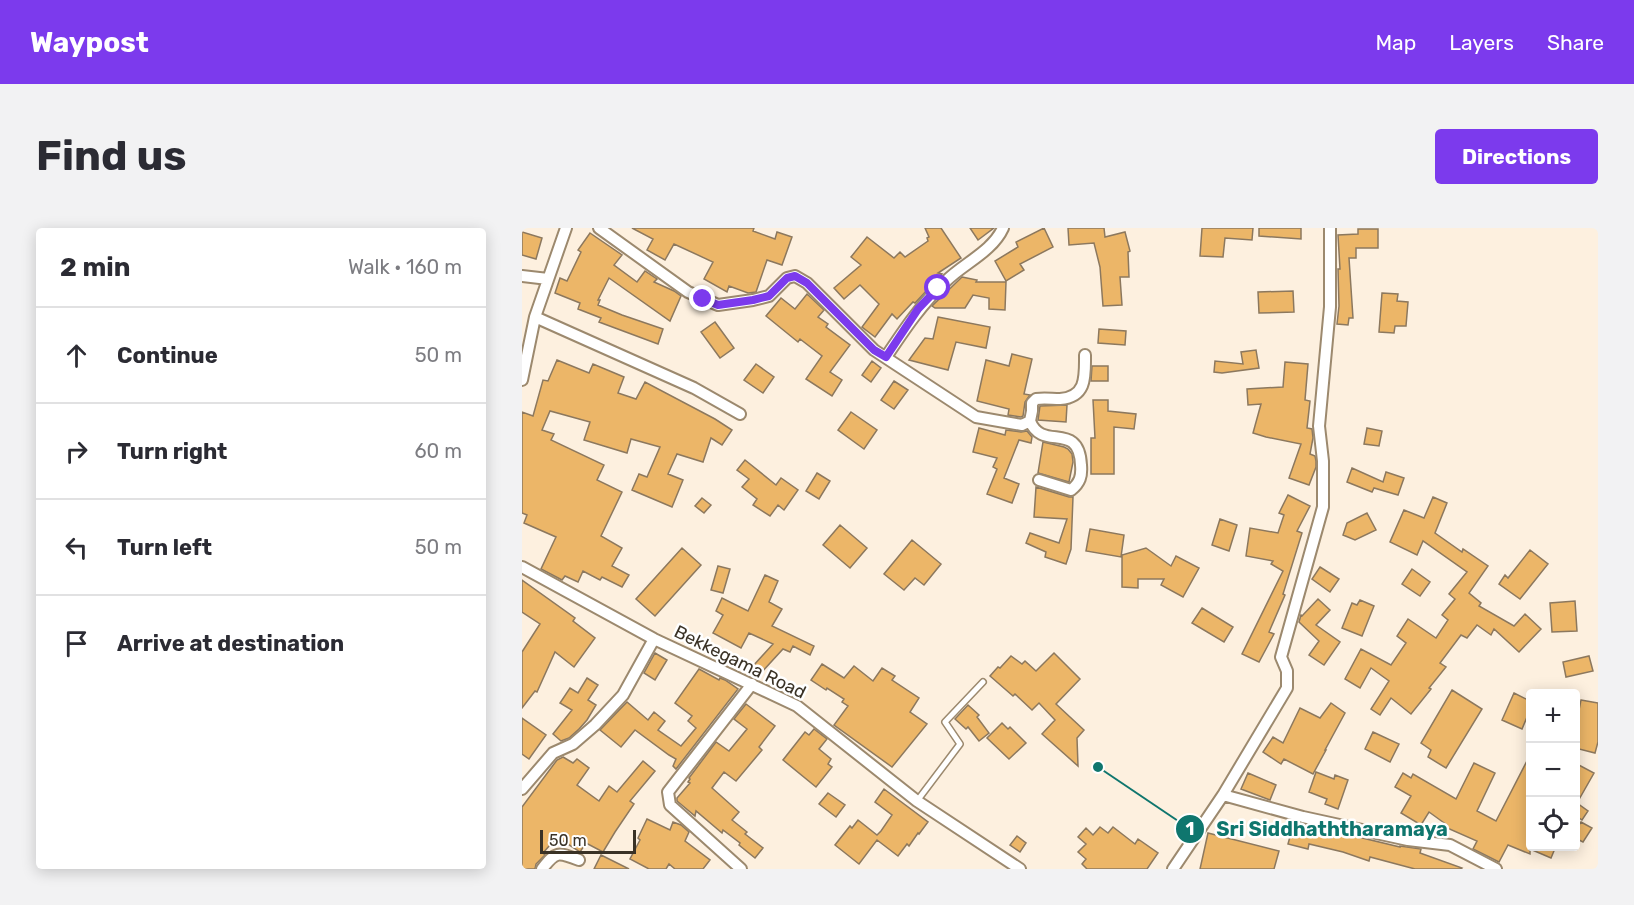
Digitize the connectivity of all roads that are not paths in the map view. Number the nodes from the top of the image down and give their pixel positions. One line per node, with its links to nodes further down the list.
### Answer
1 (566, 228): 6 (street)
2 (599, 228): 9 (street)
3 (1003, 228): 9 (street)
4 (1330, 228): 19 (street)
5 (522, 276): 6 (street)
6 (548, 279): 7 (street)
7 (534, 317): 10 (street); 11 (street)
8 (1085, 355): 12 (street)
9 (886, 357): 12 (street)
10 (522, 380)
11 (740, 414)
12 (1030, 421): 13 (street)
13 (1039, 480)
14 (522, 567): 15 (street, Bekkegama Road)
15 (654, 639): 17 (street, Bekkegama Road); 18 (street)
16 (982, 682): 20 (lane)
17 (752, 684): 20 (street, Bekkegama Road); 23 (street)
18 (522, 789)
19 (1223, 795): 25 (street); 26 (street)
20 (917, 801): 24 (street, Bekkegama Road)
21 (579, 860): 22 (street)
22 (542, 869)
23 (741, 869)
24 (1020, 869)
25 (1173, 869)
26 (1496, 869)

